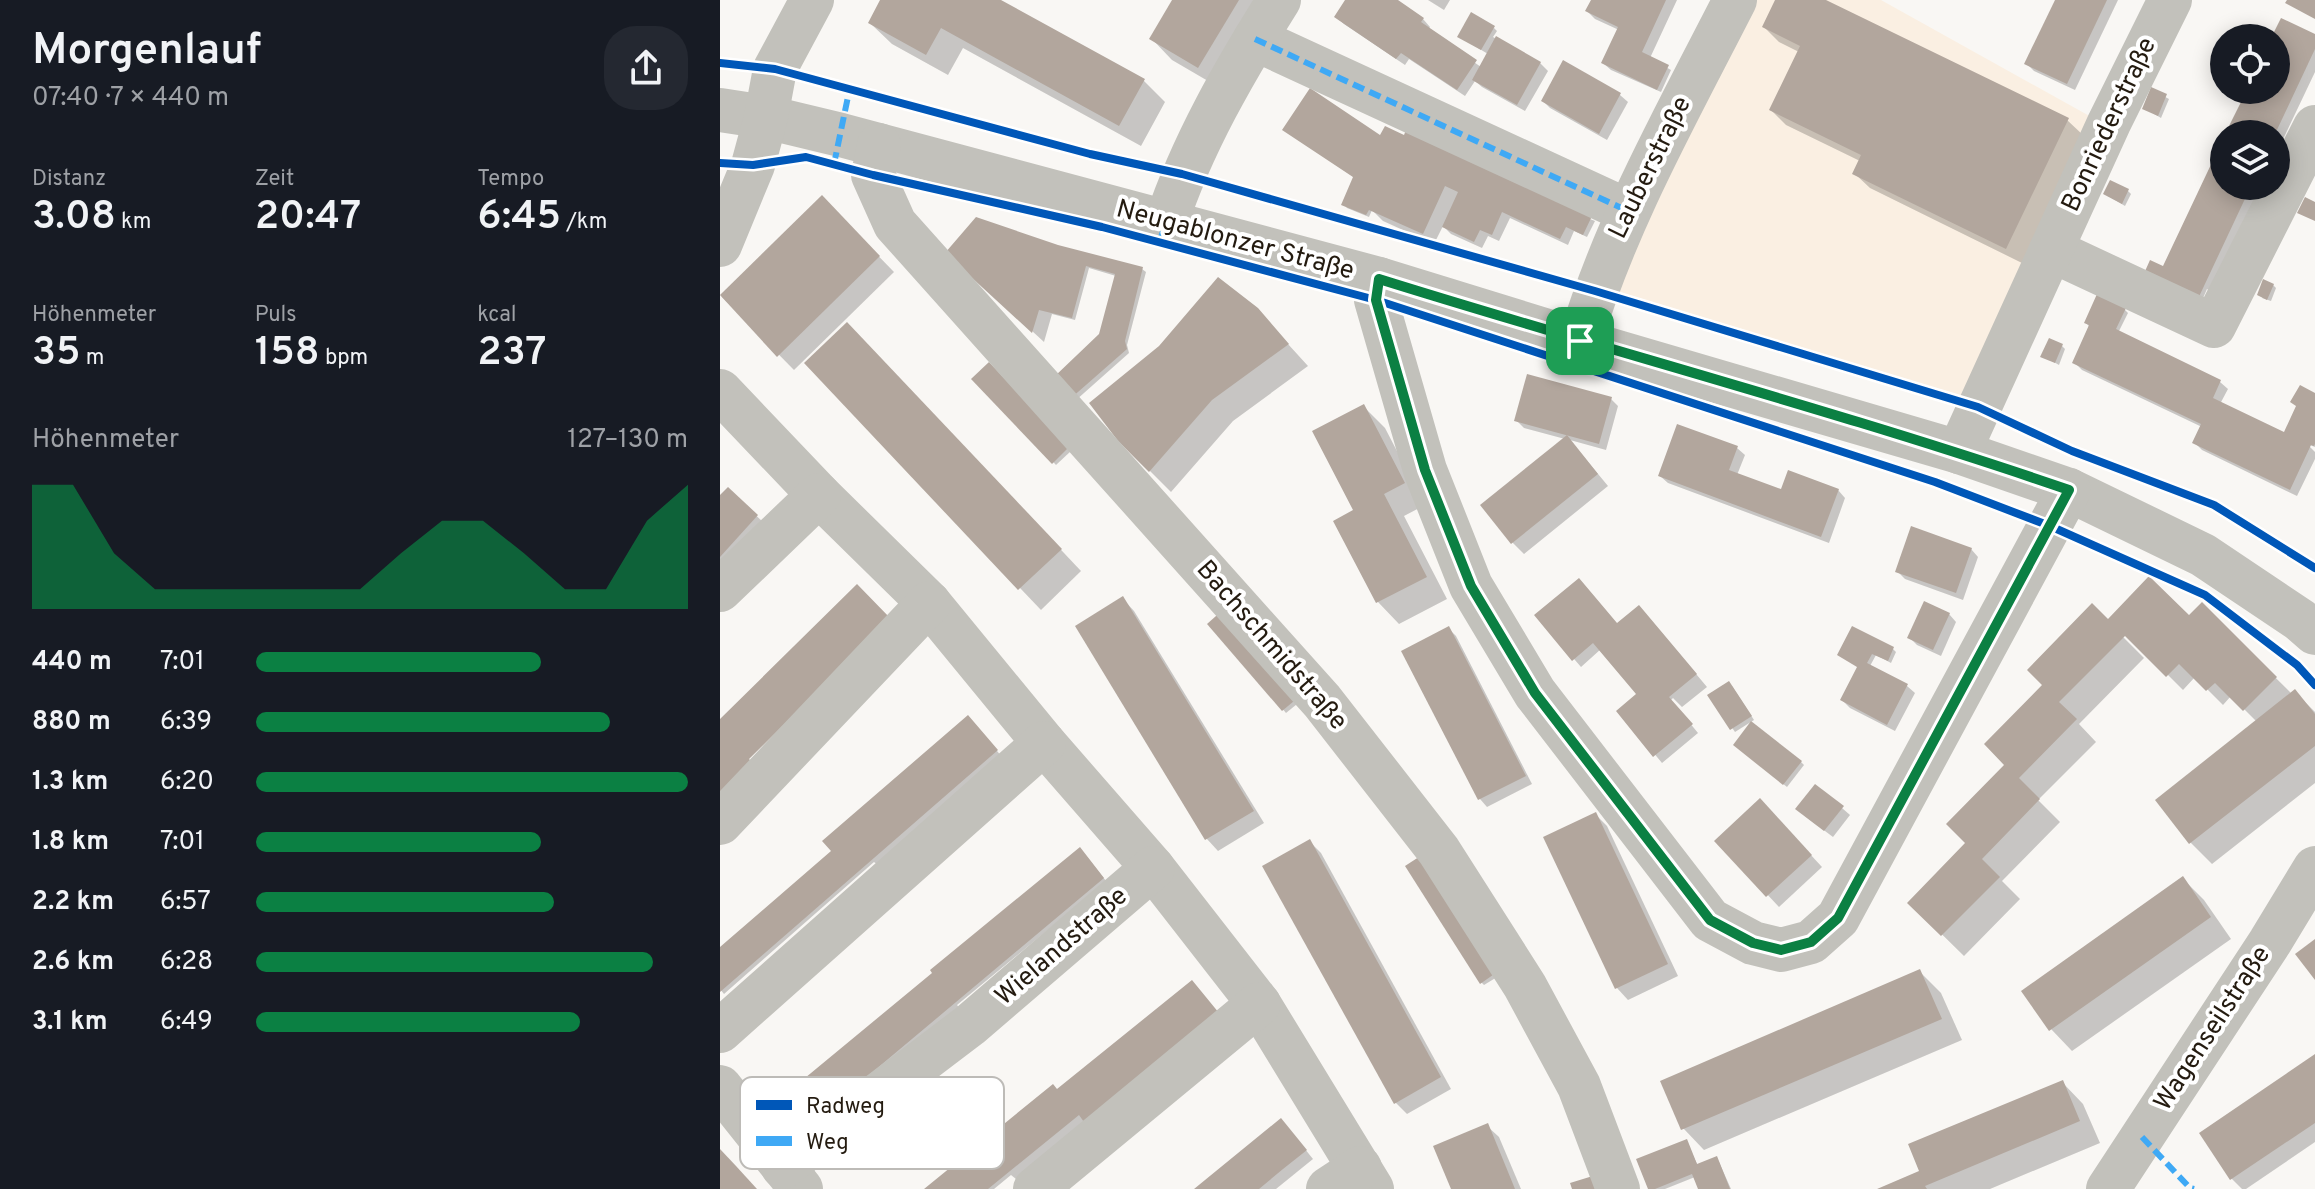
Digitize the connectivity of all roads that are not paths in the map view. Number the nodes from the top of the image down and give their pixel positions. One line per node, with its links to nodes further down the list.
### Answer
1 (812, 0): 7 (street)
2 (1279, 0): 5 (street)
3 (1735, 0): 10 (street, Lauberstraße)
4 (2170, 0): 13 (street, Bonriederstraße)
5 (1255, 39): 10 (street); 11 (street)
6 (720, 110): 7 (street, Neugablonzer Straße)
7 (766, 117): 9 (street, Neugablonzer Straße); 12 (street)
8 (2315, 127): 13 (street)
9 (879, 145): 11 (street, Neugablonzer Straße); 34 (street, Bachschmidstraße)
10 (1628, 211): 15 (street, Lauberstraße)
11 (1166, 223): 14 (street, Neugablonzer Straße)
12 (720, 245)
13 (2051, 250): 17 (street, Bonriederstraße)
14 (1379, 279): 15 (street, Neugablonzer Straße); 18 (street)
15 (1580, 341): 17 (street, Neugablonzer Straße)
16 (720, 391): 19 (street, Wielandstraße)
17 (1959, 452): 18 (street, Neugablonzer Straße)
18 (2069, 490): 22 (street, Neugablonzer Straße)
19 (819, 495): 20 (street); 21 (street, Wielandstraße)
20 (720, 590)
21 (929, 603): 23 (street, Wielandstraße); 24 (street)
22 (2310, 615)
23 (1044, 743): 25 (street, Wielandstraße); 28 (street)
24 (720, 823)
25 (1153, 868): 27 (street, Wielandstraße); 29 (street, Wielandstraße)
26 (2315, 868): 35 (street, Wagenseilstraße)
27 (1259, 1004): 32 (street, Wielandstraße); 33 (street)
28 (720, 1031)
29 (910, 1077)
30 (720, 1087): 31 (street)
31 (740, 1112)
32 (1353, 1182)
33 (1035, 1189)
34 (1618, 1189)
35 (2108, 1189)

